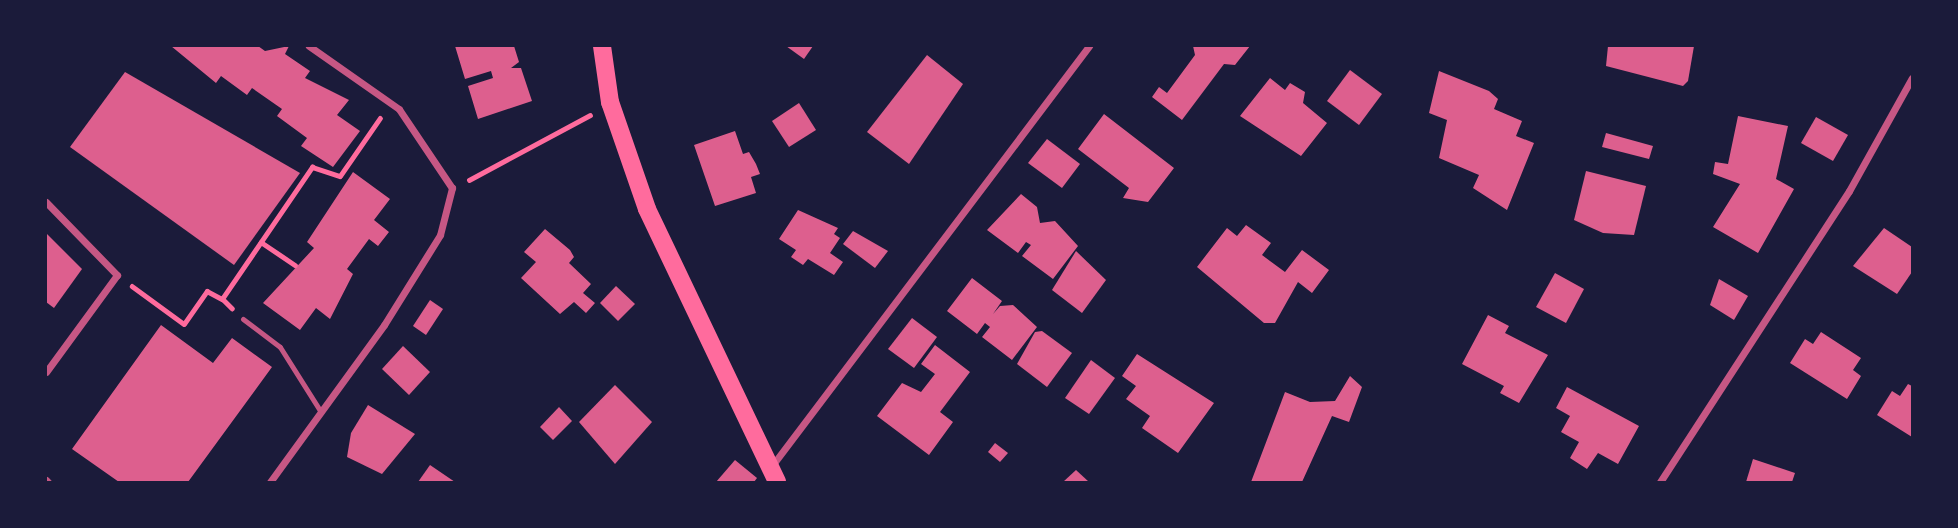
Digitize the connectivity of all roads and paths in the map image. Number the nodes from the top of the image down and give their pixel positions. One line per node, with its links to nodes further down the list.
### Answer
1 (309, 46): 6 (street)
2 (601, 46): 5 (main road)
3 (1089, 46): 16 (street)
4 (1913, 78): 18 (street)
5 (610, 102): 7 (path); 16 (main road)
6 (390, 103): 7 (street); 9 (path)
7 (452, 188): 15 (street)
8 (46, 202): 11 (street)
9 (261, 242): 10 (path); 12 (path)
10 (295, 265)
11 (117, 275): 12 (path); 14 (street)
12 (222, 299): 13 (path)
13 (243, 319): 15 (lane)
14 (46, 372)
15 (321, 412): 17 (street)
16 (774, 476)
17 (270, 482)
18 (1660, 482)

